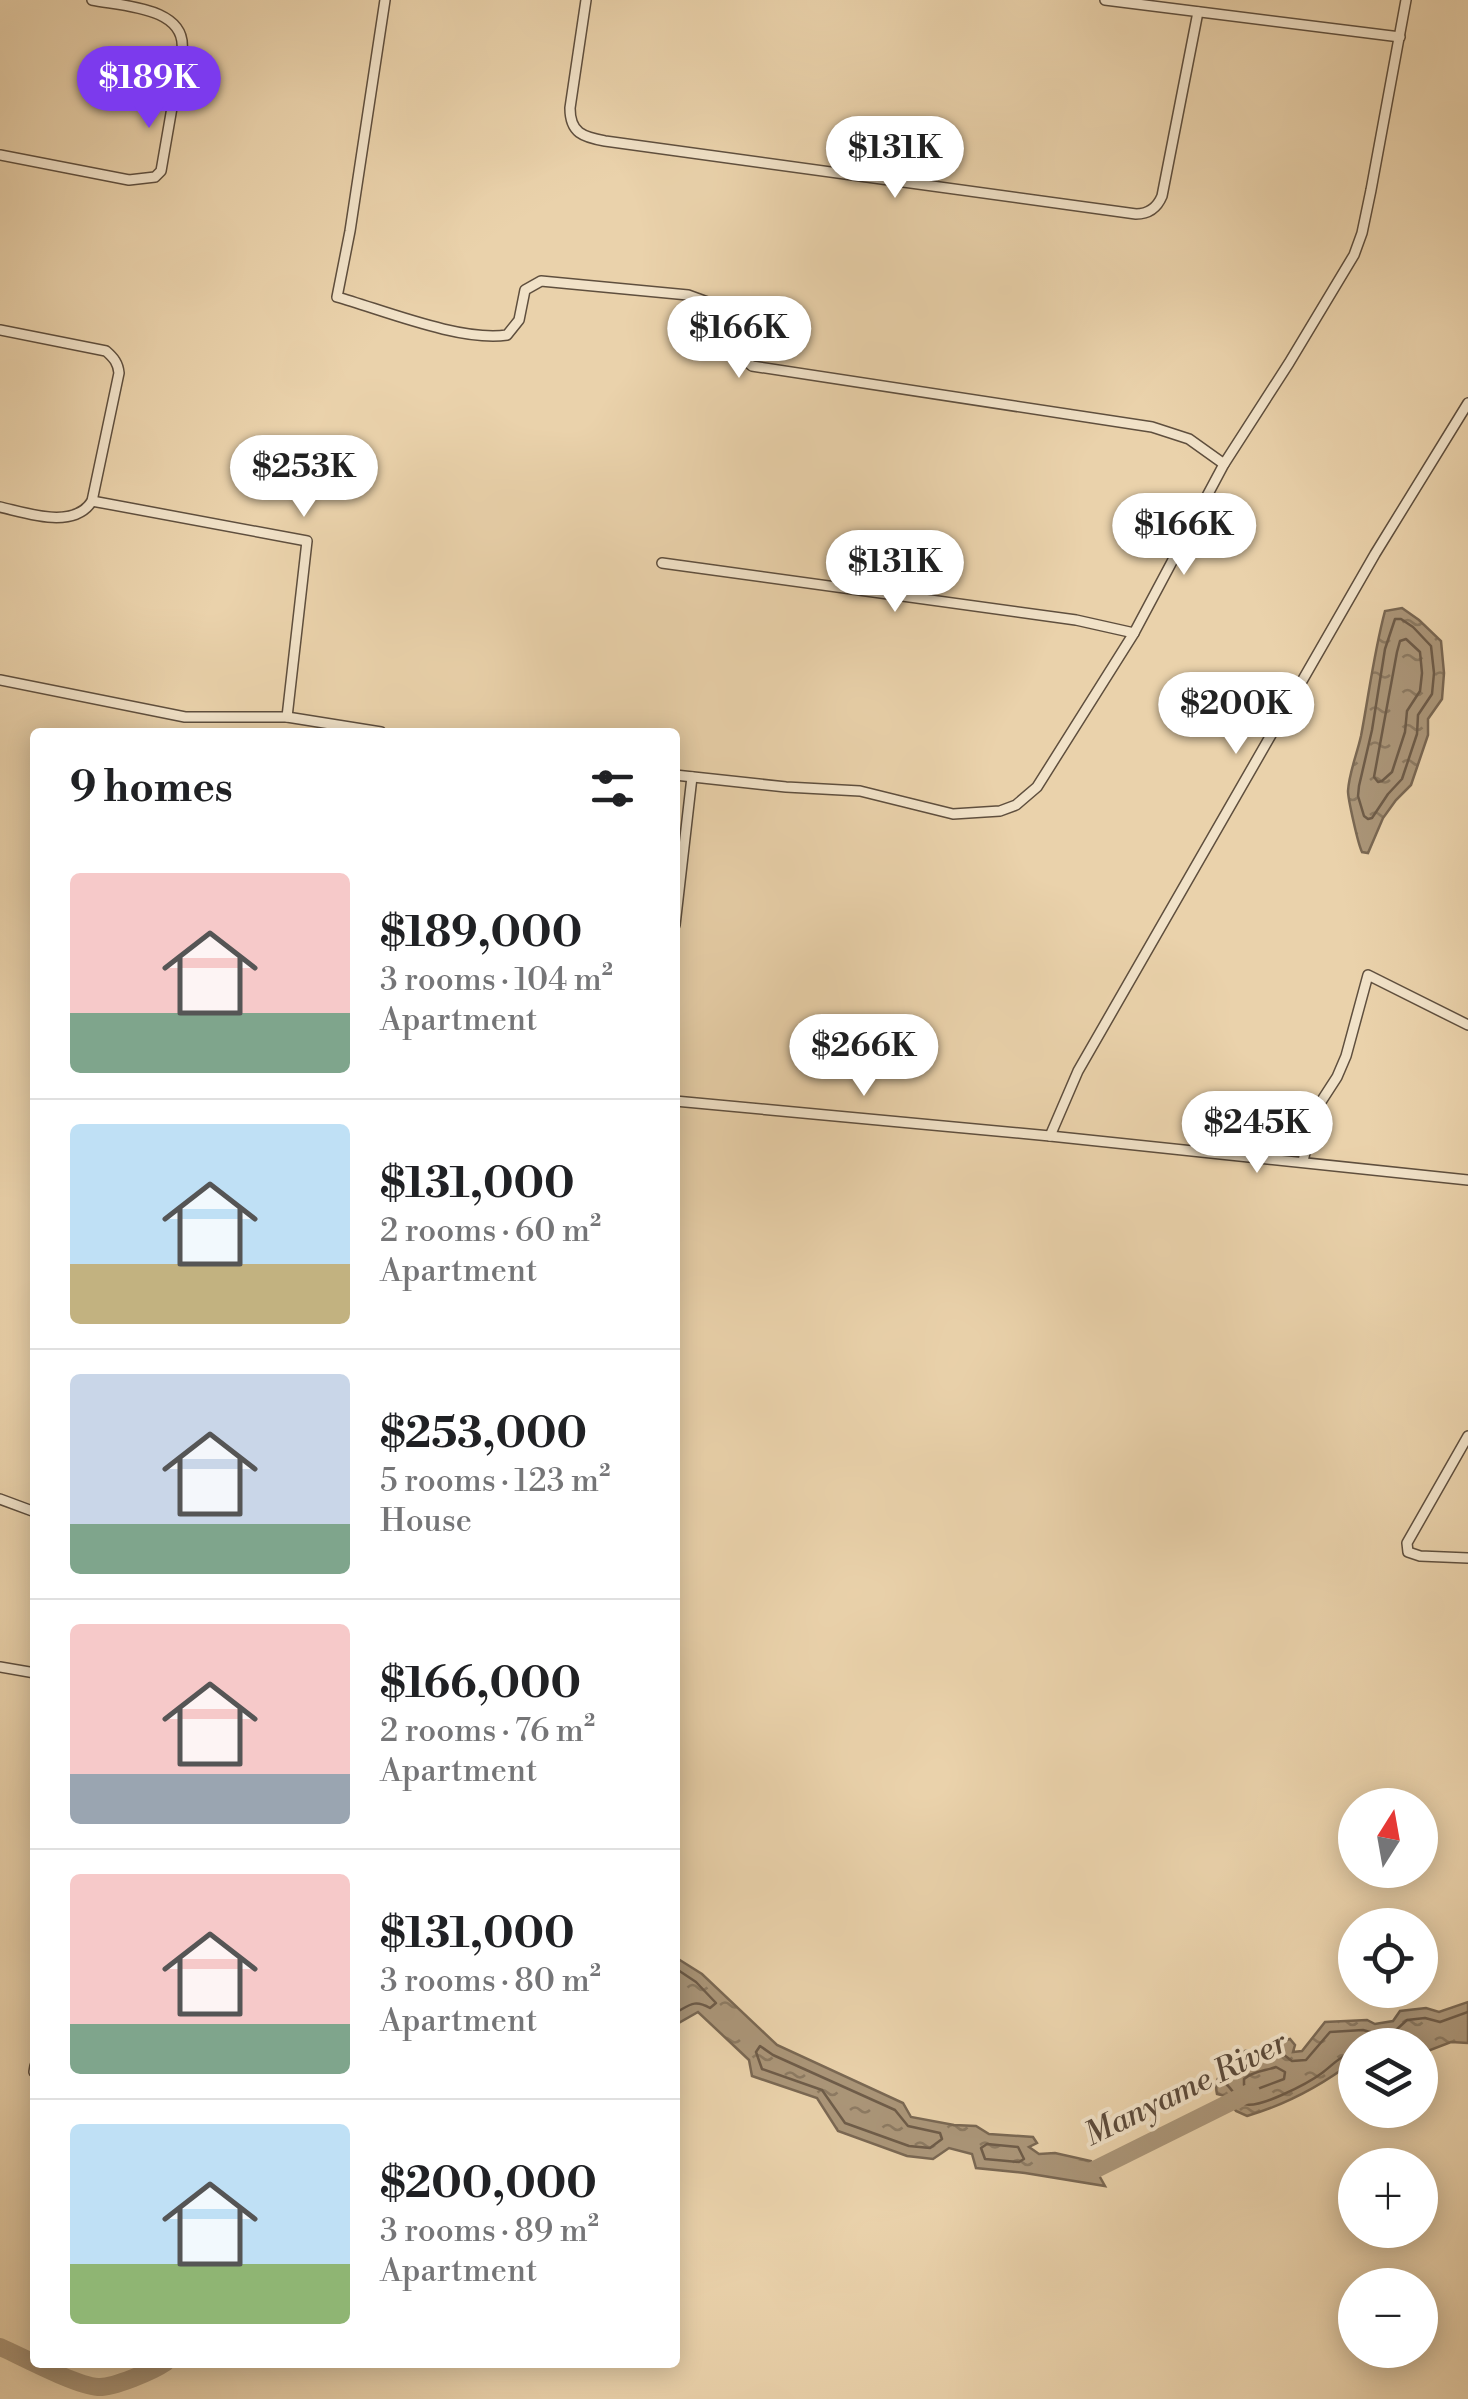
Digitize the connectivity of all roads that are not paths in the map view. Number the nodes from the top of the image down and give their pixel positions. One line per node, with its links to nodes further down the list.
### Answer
1 (92, 0): 6 (street)
2 (385, 0): 12 (street)
3 (586, 0): 7 (street)
4 (1106, 0): 7 (street)
5 (1406, 0): 8 (street)
6 (145, 5): 9 (street)
7 (1198, 12): 8 (street)
8 (1400, 37): 12 (street)
9 (0, 156)
10 (0, 330): 13 (street)
11 (1468, 403): 25 (street)
12 (1224, 464): 16 (street)
13 (92, 501): 14 (street); 18 (street)
14 (0, 507)
15 (662, 563): 16 (street)
16 (1134, 633): 21 (street)
17 (0, 680): 18 (street)
18 (288, 717): 19 (street)
19 (357, 728)
20 (680, 776): 21 (street)
21 (692, 777): 22 (street)
22 (680, 882)
23 (1468, 1025): 26 (street)
24 (680, 1102): 25 (street)
25 (1050, 1136): 26 (street)
26 (1303, 1162): 27 (street)
27 (1468, 1180)
28 (1468, 1436): 31 (street)
29 (0, 1500): 30 (street)
30 (30, 1510)
31 (1468, 1558)
32 (0, 1667): 33 (street)
33 (30, 1671)

